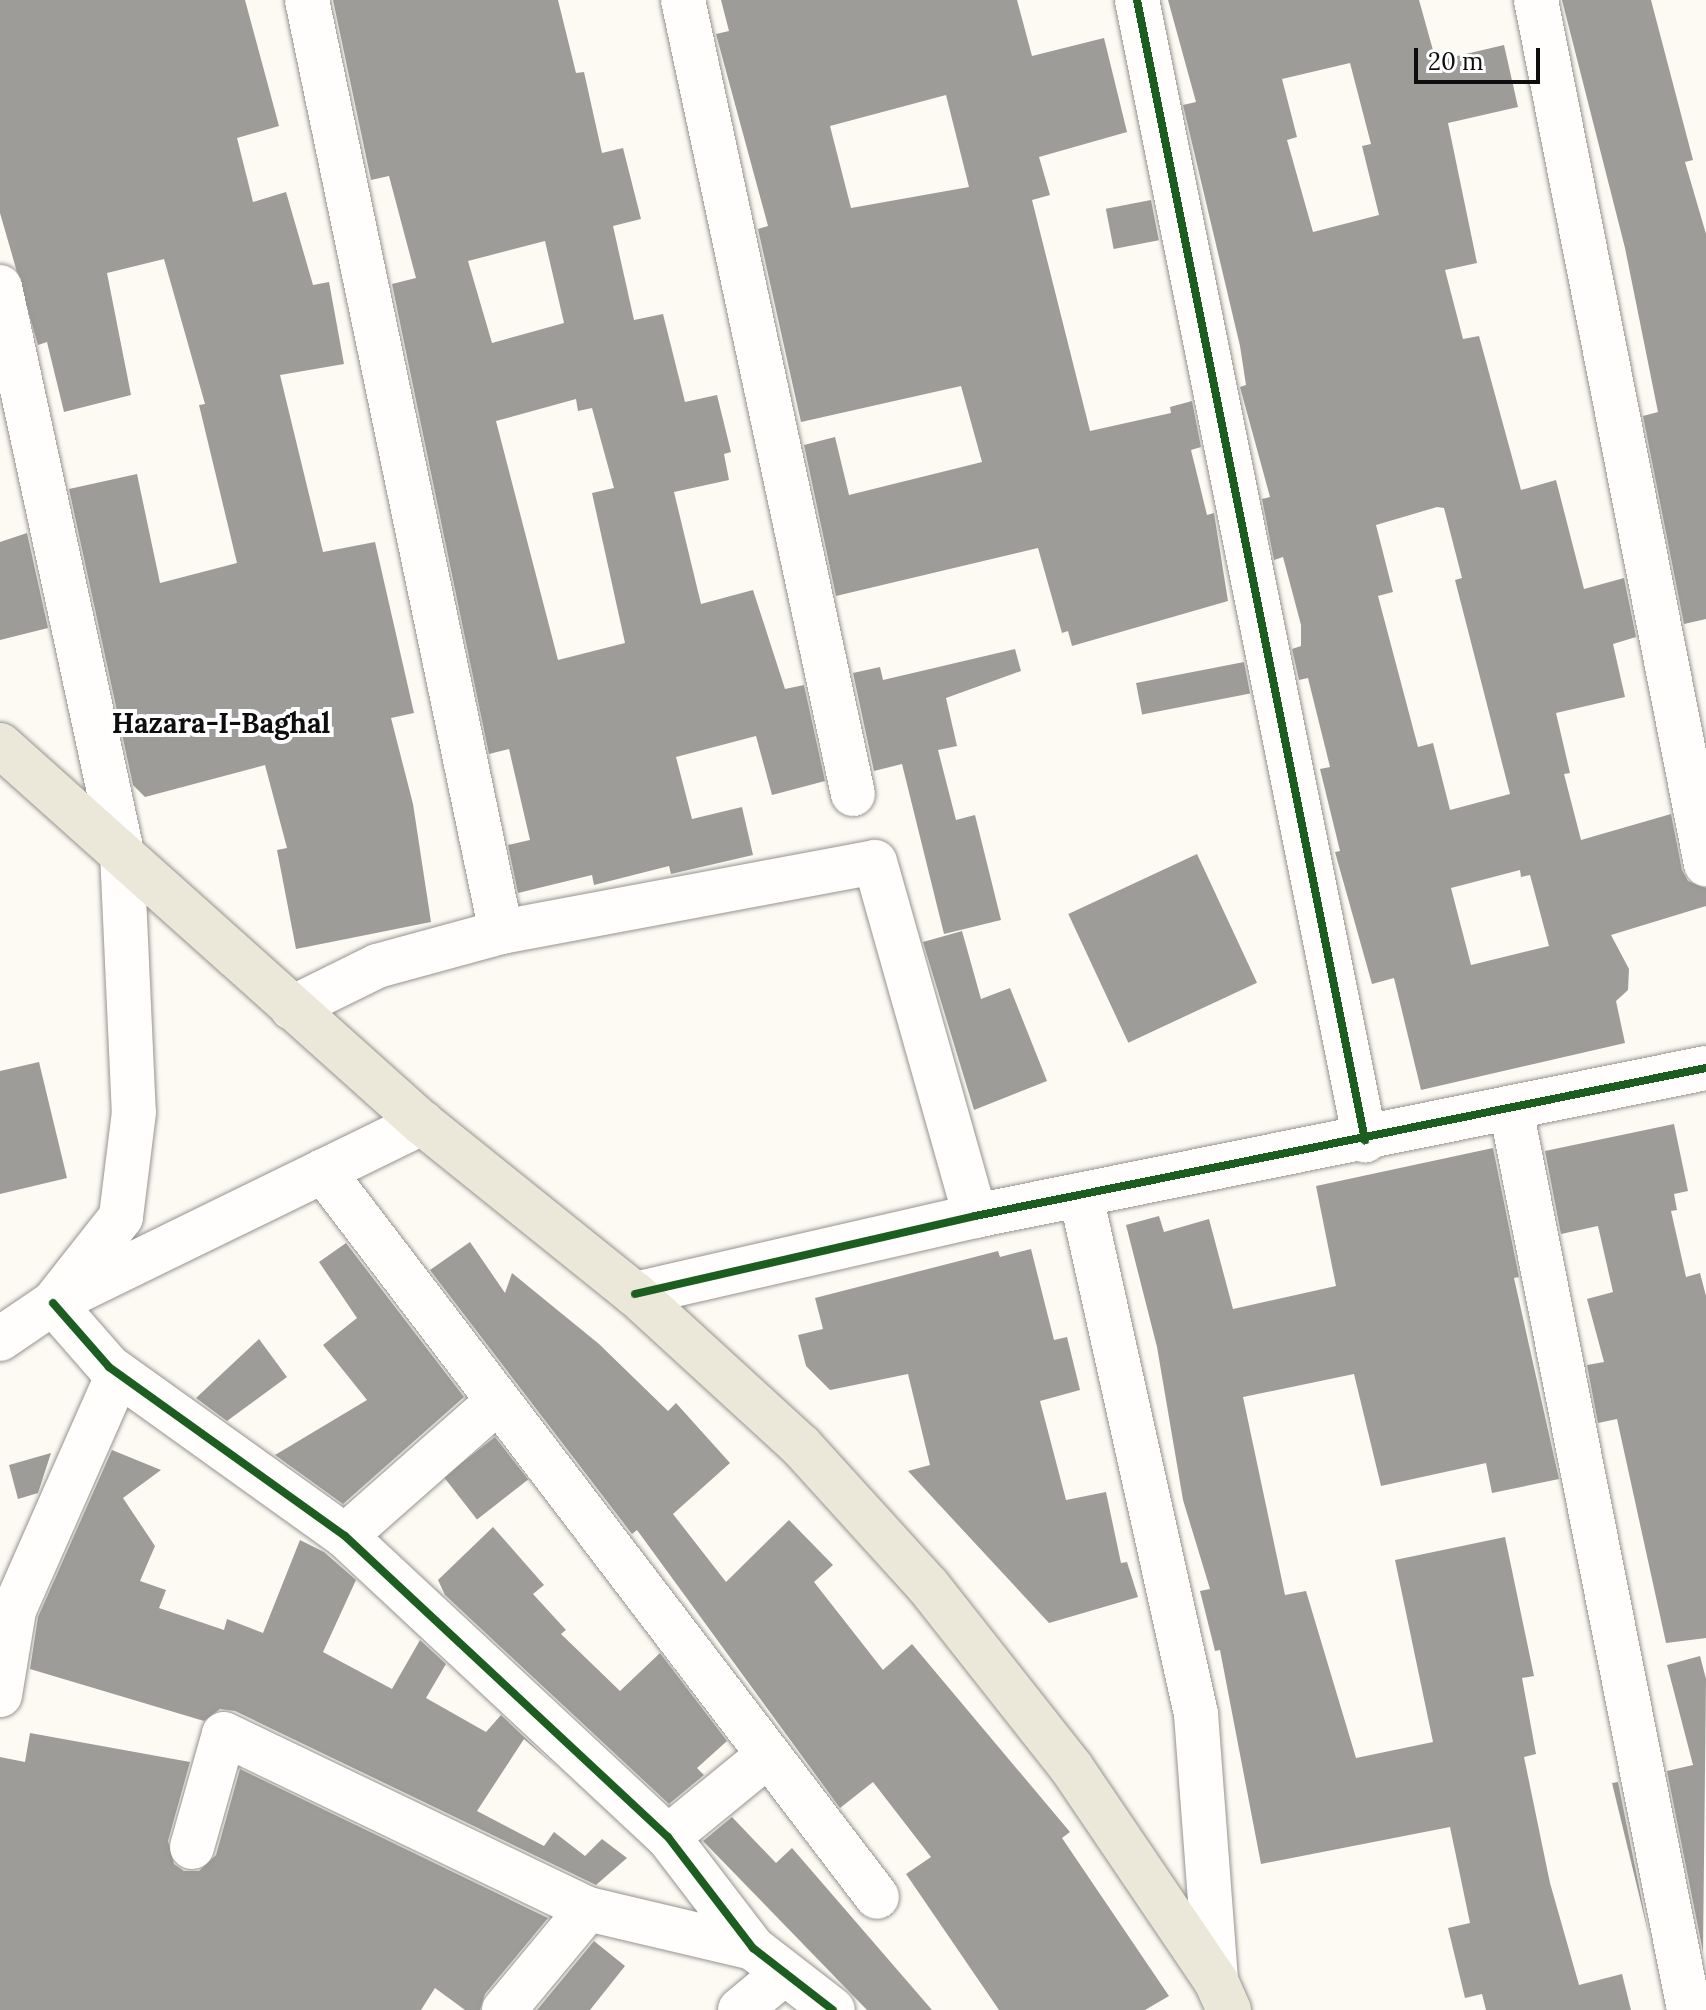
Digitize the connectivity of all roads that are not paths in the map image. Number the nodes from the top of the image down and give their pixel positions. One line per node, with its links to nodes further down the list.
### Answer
1 (307, 0): 10 (street)
2 (683, 0): 7 (street)
3 (1137, 0): 15 (street)
4 (1536, 0): 9 (street)
5 (0, 287): 8 (street)
6 (0, 745): 8 (main road)
7 (853, 794)
8 (122, 852): 11 (main road); 20 (street)
9 (1706, 864)
10 (501, 932): 11 (street); 18 (street)
11 (292, 1008): 14 (main road)
12 (1706, 1068): 13 (street)
13 (1511, 1109): 15 (street); 36 (street)
14 (422, 1123): 16 (street); 19 (main road)
15 (1365, 1140): 17 (street)
16 (323, 1171): 20 (street); 23 (street)
17 (1081, 1196): 18 (street); 32 (street)
18 (975, 1216): 19 (street)
19 (635, 1294): 32 (main road)
20 (53, 1303): 21 (street); 22 (street)
21 (0, 1339)
22 (118, 1374): 24 (street); 25 (street)
23 (498, 1401): 24 (street); 26 (street)
24 (345, 1536): 27 (street)
25 (0, 1695)
26 (767, 1756): 27 (street); 29 (street)
27 (668, 1837): 31 (street)
28 (192, 1847): 30 (street)
29 (877, 1897)
30 (588, 1909): 31 (street); 33 (street)
31 (768, 1961): 34 (street); 35 (street)
32 (1222, 1995)
33 (504, 2010)
34 (740, 2010)
35 (833, 2010)
36 (1689, 2010)

